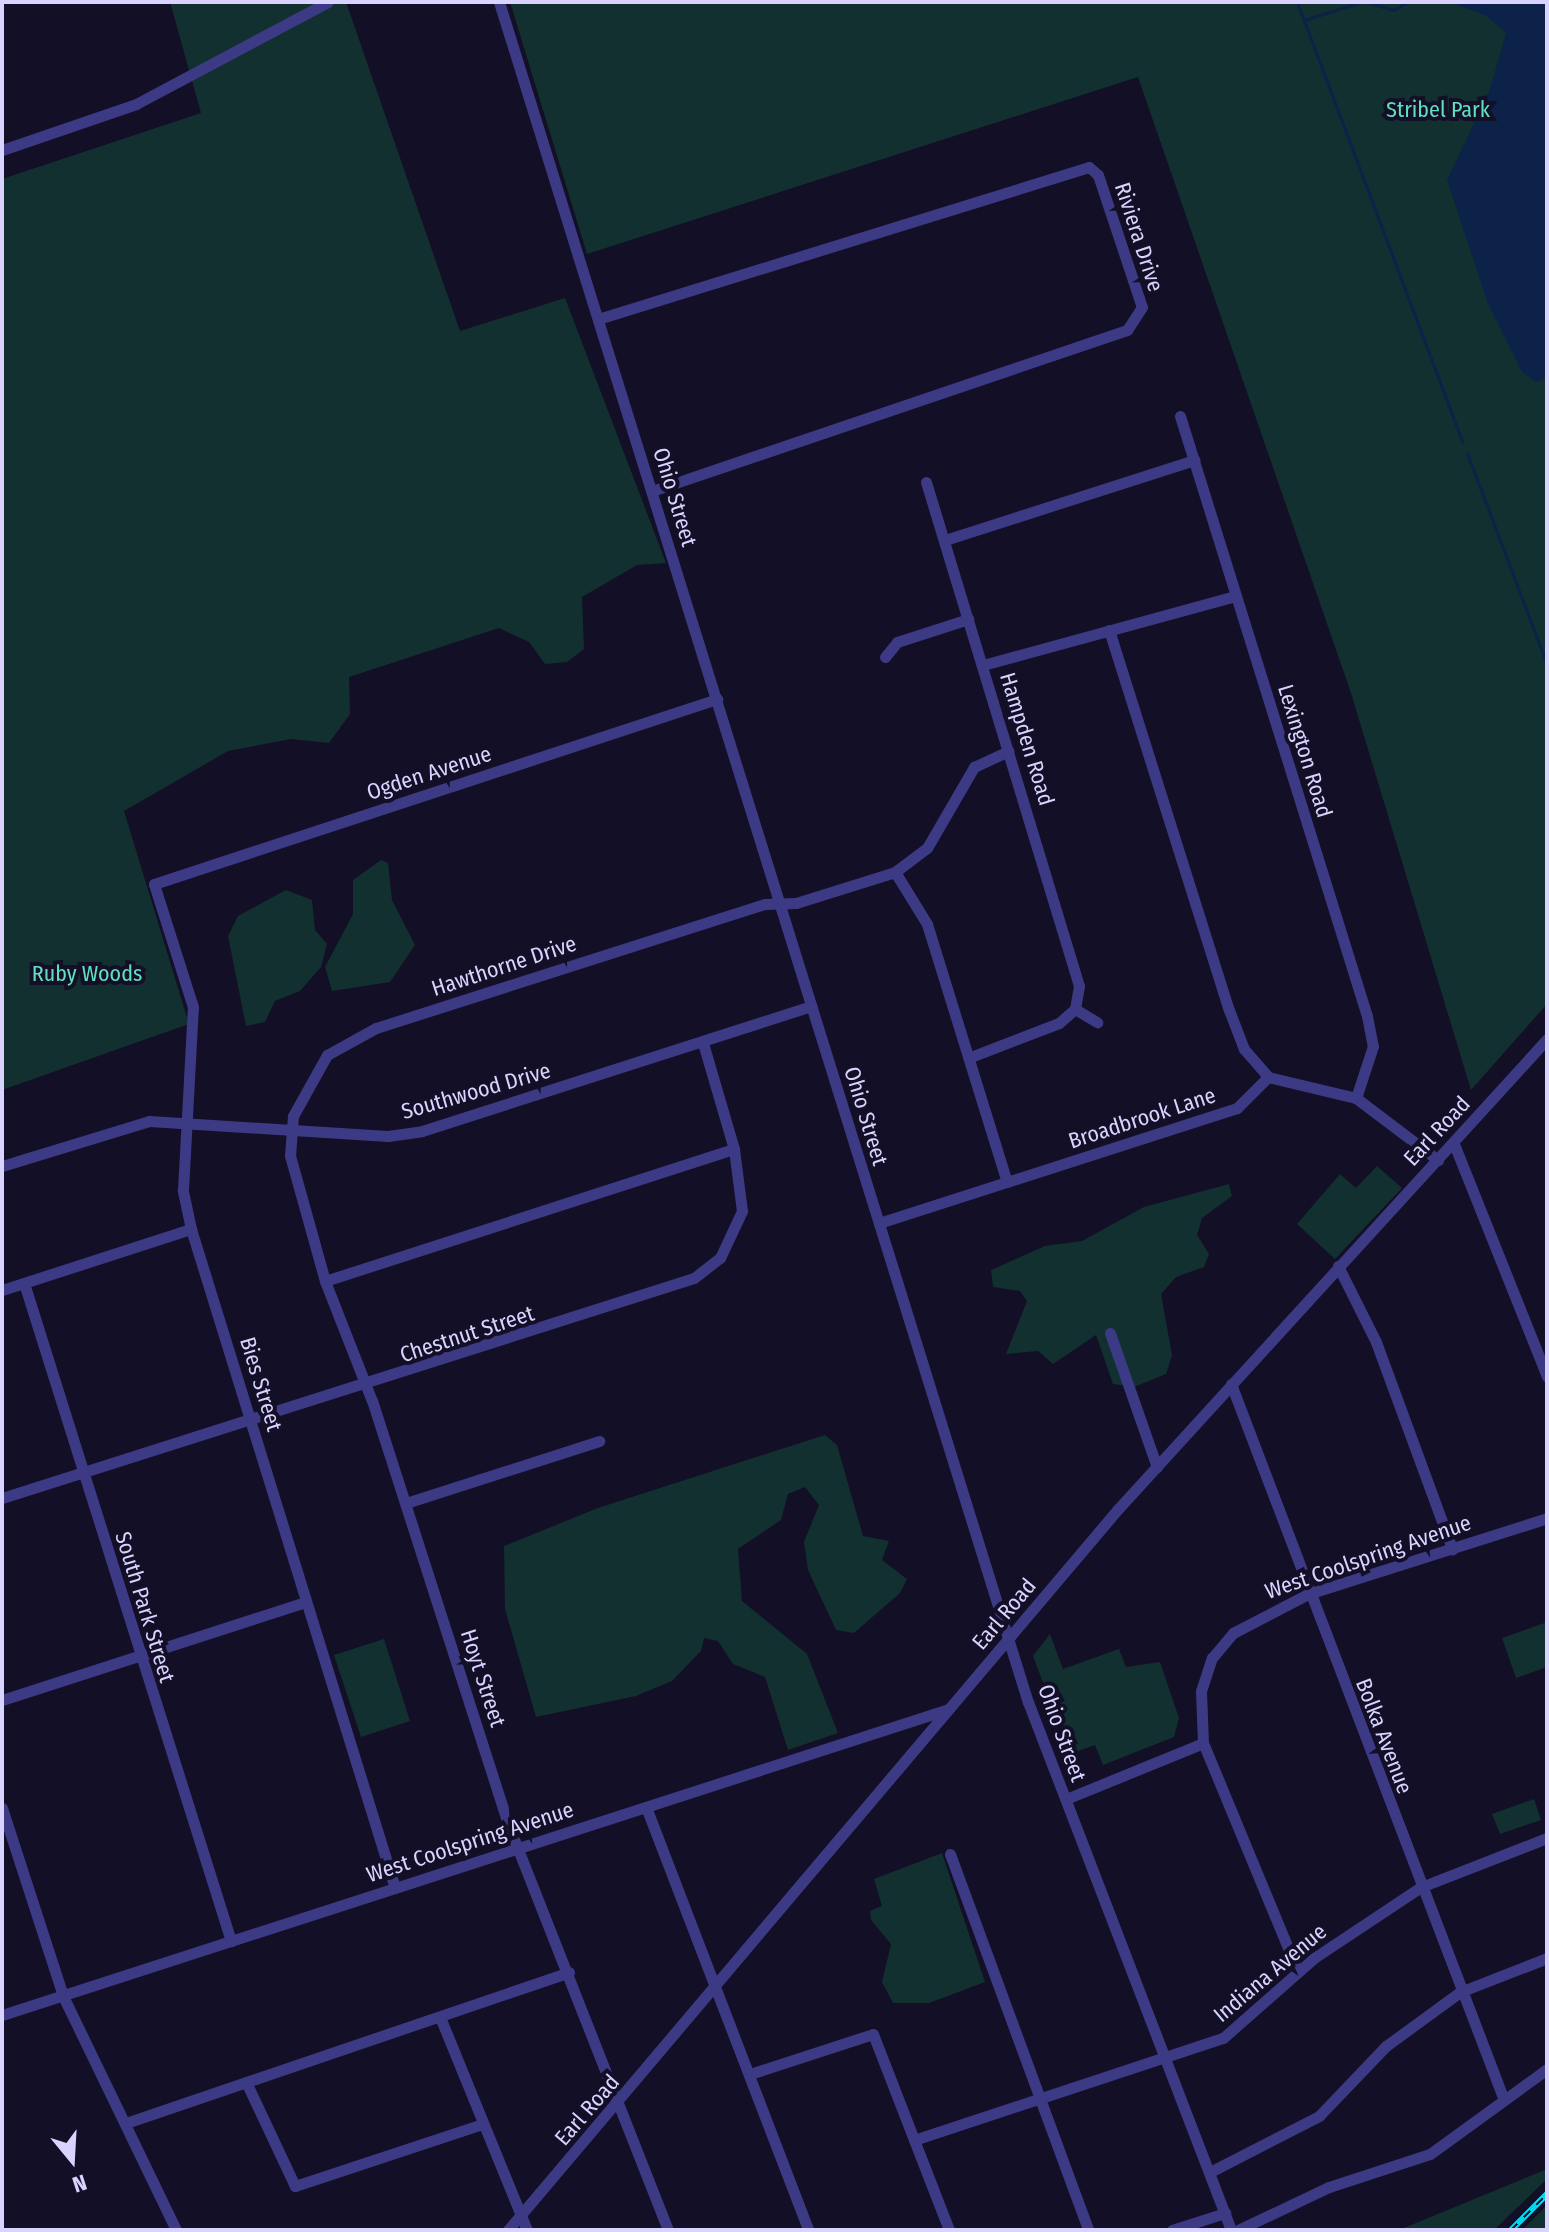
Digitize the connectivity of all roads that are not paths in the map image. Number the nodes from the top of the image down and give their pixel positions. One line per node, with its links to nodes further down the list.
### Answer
1 (328, 2): 3 (street)
2 (499, 2): 4 (street, Ohio Street)
3 (2, 150)
4 (598, 319): 8 (street, Ohio Street); 8 (street, Riviera Drive)
5 (1180, 416): 6 (street, Lexington Road)
6 (1194, 460): 9 (street); 10 (street, Lexington Road)
7 (926, 482): 9 (street, Hampden Road)
8 (652, 491): 15 (street, Ohio Street)
9 (945, 540): 11 (street, Hampden Road)
10 (1236, 596): 12 (street); 27 (street, Lexington Road)
11 (968, 619): 13 (street); 14 (street, Hampden Road)
12 (1109, 630): 14 (street); 26 (street)
13 (885, 657)
14 (983, 665): 16 (street, Hampden Road)
15 (717, 699): 18 (street, Ogden Avenue); 19 (street, Ohio Street)
16 (1009, 751): 17 (street); 21 (street, Hampden Road)
17 (895, 872): 19 (street, Hawthorne Drive); 25 (street)
18 (154, 884): 28 (street, Bies Street)
19 (778, 903): 20 (street, Ohio Street); 29 (street, Hawthorne Drive)
20 (811, 1006): 24 (street, Southwood Drive); 35 (street, Ohio Street)
21 (1075, 1009): 22 (street); 25 (street)
22 (1097, 1022)
23 (1547, 1039): 30 (street, Earl Road)
24 (703, 1043): 29 (street, Southwood Drive); 31 (street, Chestnut Street)
25 (968, 1058): 34 (street)
26 (1268, 1077): 27 (street); 34 (street, Broadbrook Lane)
27 (1356, 1098): 32 (street)
28 (191, 1121): 29 (street, Southwood Drive); 33 (street, Southwood Drive); 36 (street, Bies Street)
29 (291, 1129): 38 (street, Hoyt Street)
30 (1454, 1144): 32 (street, Earl Road); 42 (street)
31 (734, 1149): 38 (street); 44 (street, Chestnut Street)
32 (1438, 1160): 37 (street, Earl Road)
33 (2, 1166)
34 (1007, 1182): 35 (street, Broadbrook Lane)
35 (879, 1223): 55 (street, Ohio Street)
36 (191, 1229): 39 (street); 45 (street, Bies Street)
37 (1338, 1266): 43 (street, Earl Road); 52 (street)
38 (325, 1281): 44 (street, Hoyt Street)
39 (24, 1283): 40 (street); 48 (street, South Park Street)
40 (2, 1290)
41 (1110, 1333): 47 (street)
42 (1547, 1377)
43 (1231, 1384): 47 (street, Earl Road); 53 (street, Bolka Avenue)
44 (365, 1387): 45 (street, Chestnut Street); 50 (street, Hoyt Street)
45 (251, 1421): 48 (street, Chestnut Street); 54 (street, Bies Street)
46 (599, 1441): 50 (street)
47 (1157, 1467): 55 (street, Earl Road)
48 (83, 1472): 49 (street, Chestnut Street); 56 (street, South Park Street)
49 (2, 1498)
50 (406, 1503): 64 (street, Hoyt Street)
51 (1547, 1518): 52 (street, West Coolspring Avenue)
52 (1452, 1549): 53 (street, West Coolspring Avenue)
53 (1308, 1594): 59 (street, West Coolspring Avenue); 66 (street, Bolka Avenue)
54 (305, 1602): 56 (street); 67 (street, Bies Street)
55 (1008, 1640): 58 (street, Earl Road); 60 (street, Ohio Street)
56 (139, 1657): 57 (street); 68 (street, South Park Street)
57 (2, 1700)
58 (951, 1708): 61 (street, West Coolspring Avenue); 72 (street, Earl Road)
59 (1203, 1743): 60 (street); 71 (street)
60 (1066, 1799): 77 (street, Ohio Street)
61 (646, 1807): 64 (street, West Coolspring Avenue); 72 (street)
62 (2, 1808): 74 (street)
63 (1547, 1838): 66 (street, Indiana Avenue)
64 (519, 1847): 67 (street, West Coolspring Avenue); 70 (street, Hoyt Street)
65 (950, 1854): 82 (street)
66 (1421, 1887): 71 (street, Indiana Avenue); 73 (street, Bolka Avenue)
67 (395, 1888): 68 (street, West Coolspring Avenue)
68 (231, 1941): 74 (street, West Coolspring Avenue)
69 (1547, 1958): 73 (street)
70 (569, 1972): 76 (street); 83 (street, Hoyt Street)
71 (1298, 1972): 77 (street, Indiana Avenue)
72 (717, 1988): 79 (street); 83 (street, Earl Road)
73 (1460, 1992): 81 (street, Bolka Avenue); 87 (street)
74 (63, 1996): 75 (street, West Coolspring Avenue); 84 (street)
75 (2, 2015)
76 (440, 2017): 80 (street); 85 (street)
77 (1166, 2063): 82 (street, Indiana Avenue); 87 (street, Ohio Street)
78 (1547, 2069): 81 (street)
79 (750, 2074): 86 (street); 94 (street)
80 (246, 2082): 84 (street); 85 (street)
81 (1504, 2100): 99 (street)
82 (1039, 2101): 86 (street, Indiana Avenue); 96 (street)
83 (620, 2102): 89 (street, Earl Road); 93 (street, Hoyt Street)
84 (126, 2123): 90 (street)
85 (482, 2124): 89 (street)
86 (914, 2140): 95 (street)
87 (1210, 2172): 88 (street, Ohio Street)
88 (1225, 2213): 97 (street); 98 (street, Ohio Street)
89 (521, 2216): 91 (street, Earl Road); 92 (street)
90 (176, 2230)
91 (508, 2230)
92 (527, 2230)
93 (668, 2230)
94 (808, 2230)
95 (949, 2230)
96 (1088, 2230)
97 (1172, 2230)
98 (1231, 2230)
99 (1238, 2230)

